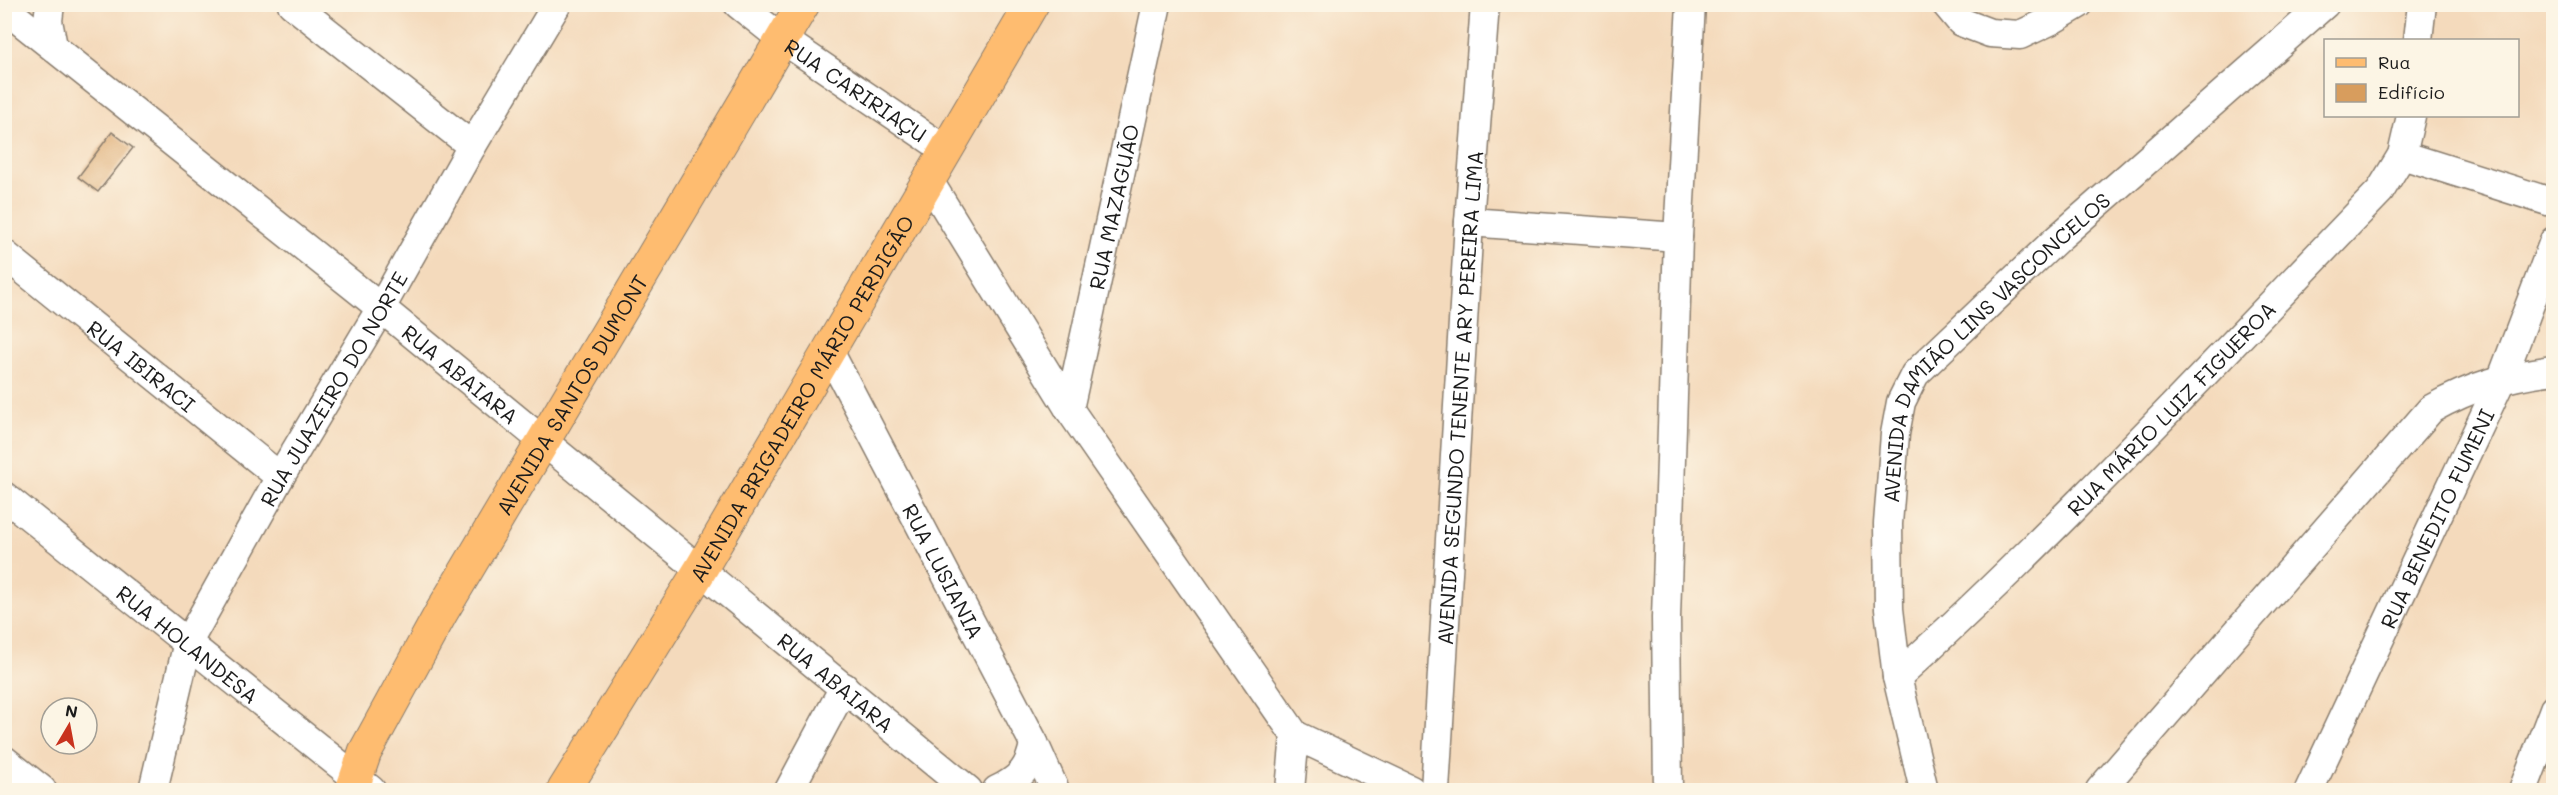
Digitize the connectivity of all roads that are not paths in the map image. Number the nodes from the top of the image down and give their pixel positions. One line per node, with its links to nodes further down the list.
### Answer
1 (50, 4): 17 (street)
2 (292, 4): 19 (street)
3 (557, 4): 19 (street, RUA JUAZEIRO DO NORTE)
4 (738, 4): 15 (street, RUA CARIRIAÇU)
5 (803, 4): 15 (main road, AVENIDA SANTOS DUMONT)
6 (1032, 4): 20 (main road, AVENIDA BRIGADEIRO MÁRIO PERDIGÃO)
7 (1157, 4): 33 (street, RUA MAZAGUÃO)
8 (1485, 4): 24 (street, AVENIDA SEGUNDO TENENTE ARY PEREIRA LIMA)
9 (1691, 4): 25 (street)
10 (1946, 4): 11 (street)
11 (2079, 4)
12 (2325, 4): 39 (street, AVENIDA DAMIÃO LINS VASCONCELOS)
13 (2422, 4): 16 (street)
14 (9, 7): 17 (street, RUA ABAIARA)
15 (782, 39): 20 (street, RUA CARIRIAÇU); 34 (main road, AVENIDA SANTOS DUMONT)
16 (2418, 39)
17 (53, 46): 29 (street, RUA ABAIARA)
18 (2411, 117): 21 (street, RUA MÁRIO LUIZ FIGUEROA)
19 (472, 146): 29 (street, RUA JUAZEIRO DO NORTE)
20 (947, 151): 22 (main road, AVENIDA BRIGADEIRO MÁRIO PERDIGÃO)
21 (2402, 155): 23 (street); 39 (street, RUA MÁRIO LUIZ FIGUEROA)
22 (928, 181): 30 (main road, AVENIDA BRIGADEIRO MÁRIO PERDIGÃO); 33 (street)
23 (2553, 203)
24 (1469, 222): 25 (street); 55 (street, AVENIDA SEGUNDO TENENTE ARY PEREIRA LIMA)
25 (1678, 237): 56 (street)
26 (2553, 241): 32 (street, RUA BENEDITO FUMENI)
27 (4, 254): 28 (street, RUA IBIRACI)
28 (17, 278): 35 (street, RUA IBIRACI)
29 (381, 308): 34 (street, RUA ABAIARA); 35 (street, RUA JUAZEIRO DO NORTE)
30 (829, 351): 37 (main road, AVENIDA BRIGADEIRO MÁRIO PERDIGÃO); 43 (street, RUA LUSIANIA)
31 (2553, 370): 32 (street)
32 (2502, 378): 58 (street); 59 (street, RUA BENEDITO FUMENI)
33 (1069, 409): 42 (street)
34 (542, 441): 37 (street, RUA ABAIARA); 45 (main road, AVENIDA SANTOS DUMONT)
35 (280, 477): 38 (street, RUA JUAZEIRO DO NORTE)
36 (4, 496): 38 (street, RUA HOLANDESA)
37 (699, 572): 40 (street, RUA ABAIARA); 48 (main road, AVENIDA BRIGADEIRO MÁRIO PERDIGÃO)
38 (188, 642): 45 (street, RUA HOLANDESA); 47 (street, RUA JUAZEIRO DO NORTE)
39 (1897, 677): 57 (street, AVENIDA DAMIÃO LINS VASCONCELOS)
40 (844, 687): 49 (street); 50 (street, RUA ABAIARA)
41 (2553, 709): 60 (street)
42 (1295, 735): 53 (street); 54 (street)
43 (1034, 743): 51 (street); 52 (street, RUA LUSIANIA)
44 (4, 760): 46 (street)
45 (359, 786)
46 (42, 790)
47 (153, 790)
48 (564, 790)
49 (789, 790)
50 (968, 790)
51 (998, 790)
52 (1055, 790)
53 (1290, 790)
54 (1411, 790)
55 (1435, 790)
56 (1668, 790)
57 (1924, 790)
58 (2100, 790)
59 (2309, 790)
60 (2523, 790)

